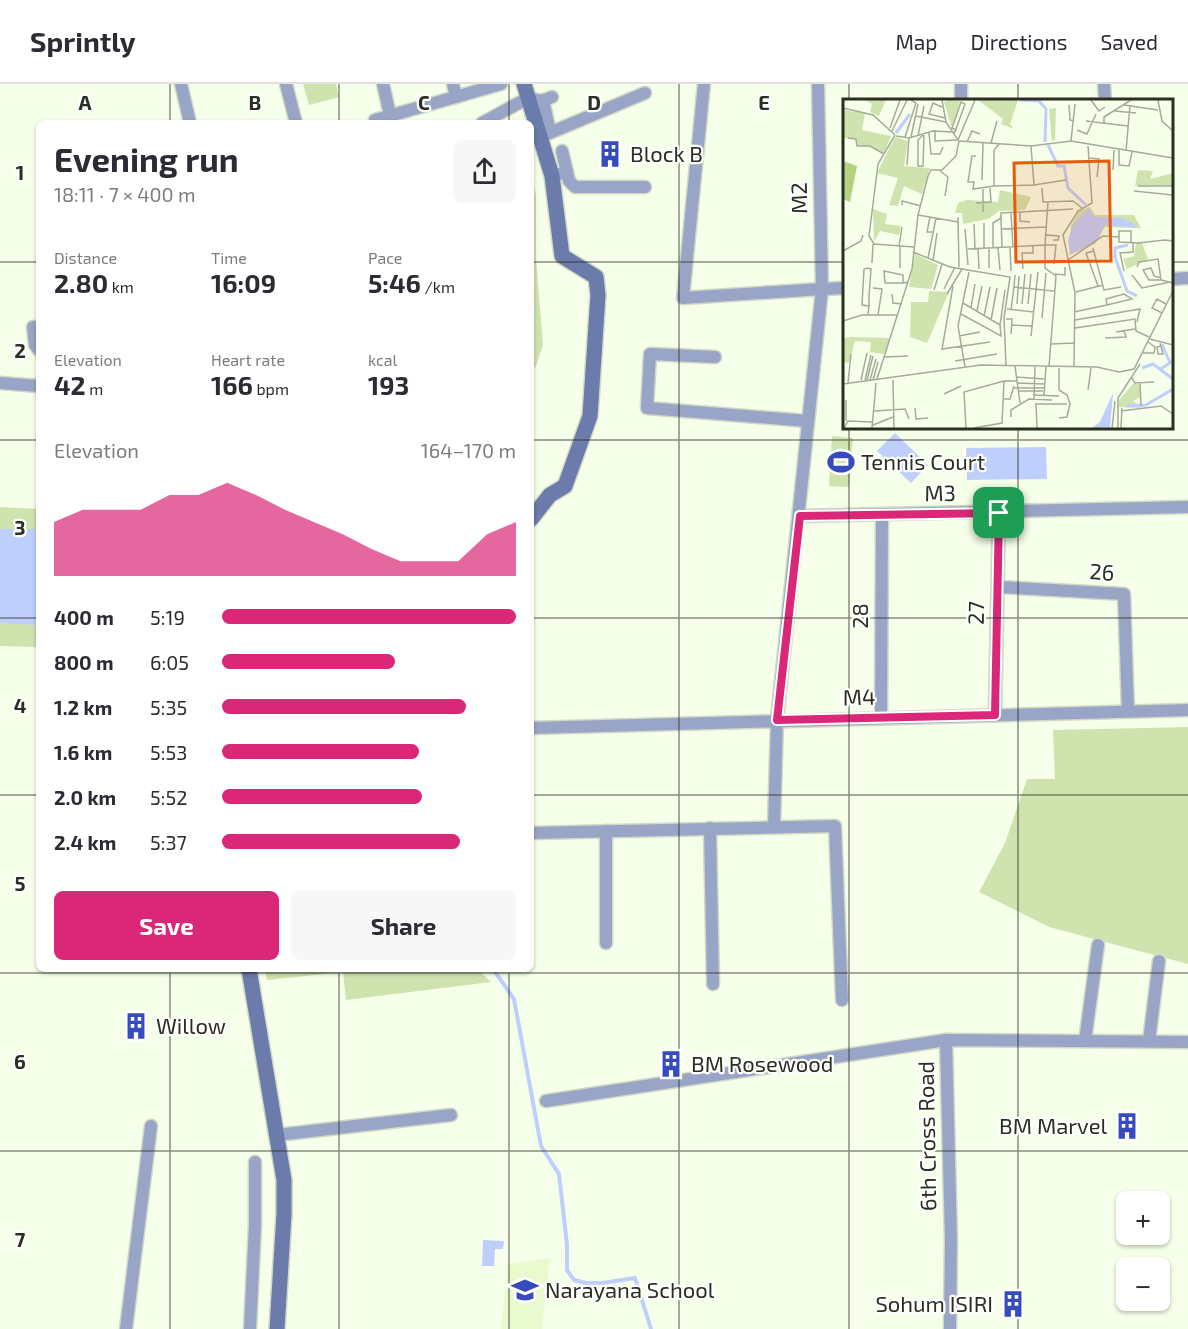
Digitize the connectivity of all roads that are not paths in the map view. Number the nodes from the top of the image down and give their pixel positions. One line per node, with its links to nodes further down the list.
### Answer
1 (181, 84): 14 (street)
2 (286, 84): 15 (street)
3 (383, 84): 13 (street)
4 (453, 84): 11 (street)
5 (501, 84): 11 (street)
6 (704, 84): 25 (street)
7 (818, 84): 25 (street, M2)
8 (1104, 84): 12 (street)
9 (645, 93): 18 (street)
10 (537, 95): 17 (street); 18 (street)
11 (456, 97): 13 (street)
12 (1105, 99)
13 (390, 115): 16 (street)
14 (189, 120)
15 (295, 120)
16 (375, 120)
17 (488, 120)
18 (545, 134): 19 (street)
19 (545, 154): 20 (street); 20 (street)
20 (559, 174): 21 (street); 34 (street)
21 (645, 187)
22 (1188, 278): 23 (street)
23 (1173, 279)
24 (843, 288): 25 (street)
25 (822, 289): 31 (street, M2)
26 (33, 327): 27 (street)
27 (36, 346)
28 (715, 357): 31 (street)
29 (0, 383): 30 (street)
30 (36, 386)
31 (807, 421): 36 (street, M2)
32 (1188, 507): 33 (street, M3)
33 (999, 513): 35 (street, M3); 37 (street, 27)
34 (534, 515)
35 (882, 515): 36 (street, M3); 41 (street, 28)
36 (800, 516): 42 (street, M2)
37 (998, 587): 39 (street, 26); 40 (street, 27)
38 (1188, 710): 39 (street, M4)
39 (1128, 711): 40 (street, M4)
40 (995, 715): 41 (street, M4)
41 (881, 718): 42 (street, M4)
42 (777, 720): 43 (street, M4); 44 (street, M2)
43 (534, 728)
44 (774, 827): 45 (street); 53 (street)
45 (710, 828): 46 (street); 52 (street)
46 (606, 831): 47 (street); 48 (street)
47 (534, 833)
48 (606, 943)
49 (1098, 945): 55 (street)
50 (1159, 961): 56 (street)
51 (250, 972): 61 (street)
52 (713, 984)
53 (842, 1000)
54 (946, 1040): 55 (street, 6th Cross Road); 58 (street); 66 (street, 6th Cross Road)
55 (1086, 1041): 56 (street, 6th Cross Road)
56 (1149, 1041): 57 (street, 6th Cross Road)
57 (1188, 1042)
58 (546, 1101)
59 (451, 1115): 61 (street)
60 (151, 1126): 63 (street)
61 (278, 1136): 65 (street)
62 (255, 1162): 64 (street)
63 (126, 1329)
64 (250, 1329)
65 (277, 1329)
66 (950, 1329)

